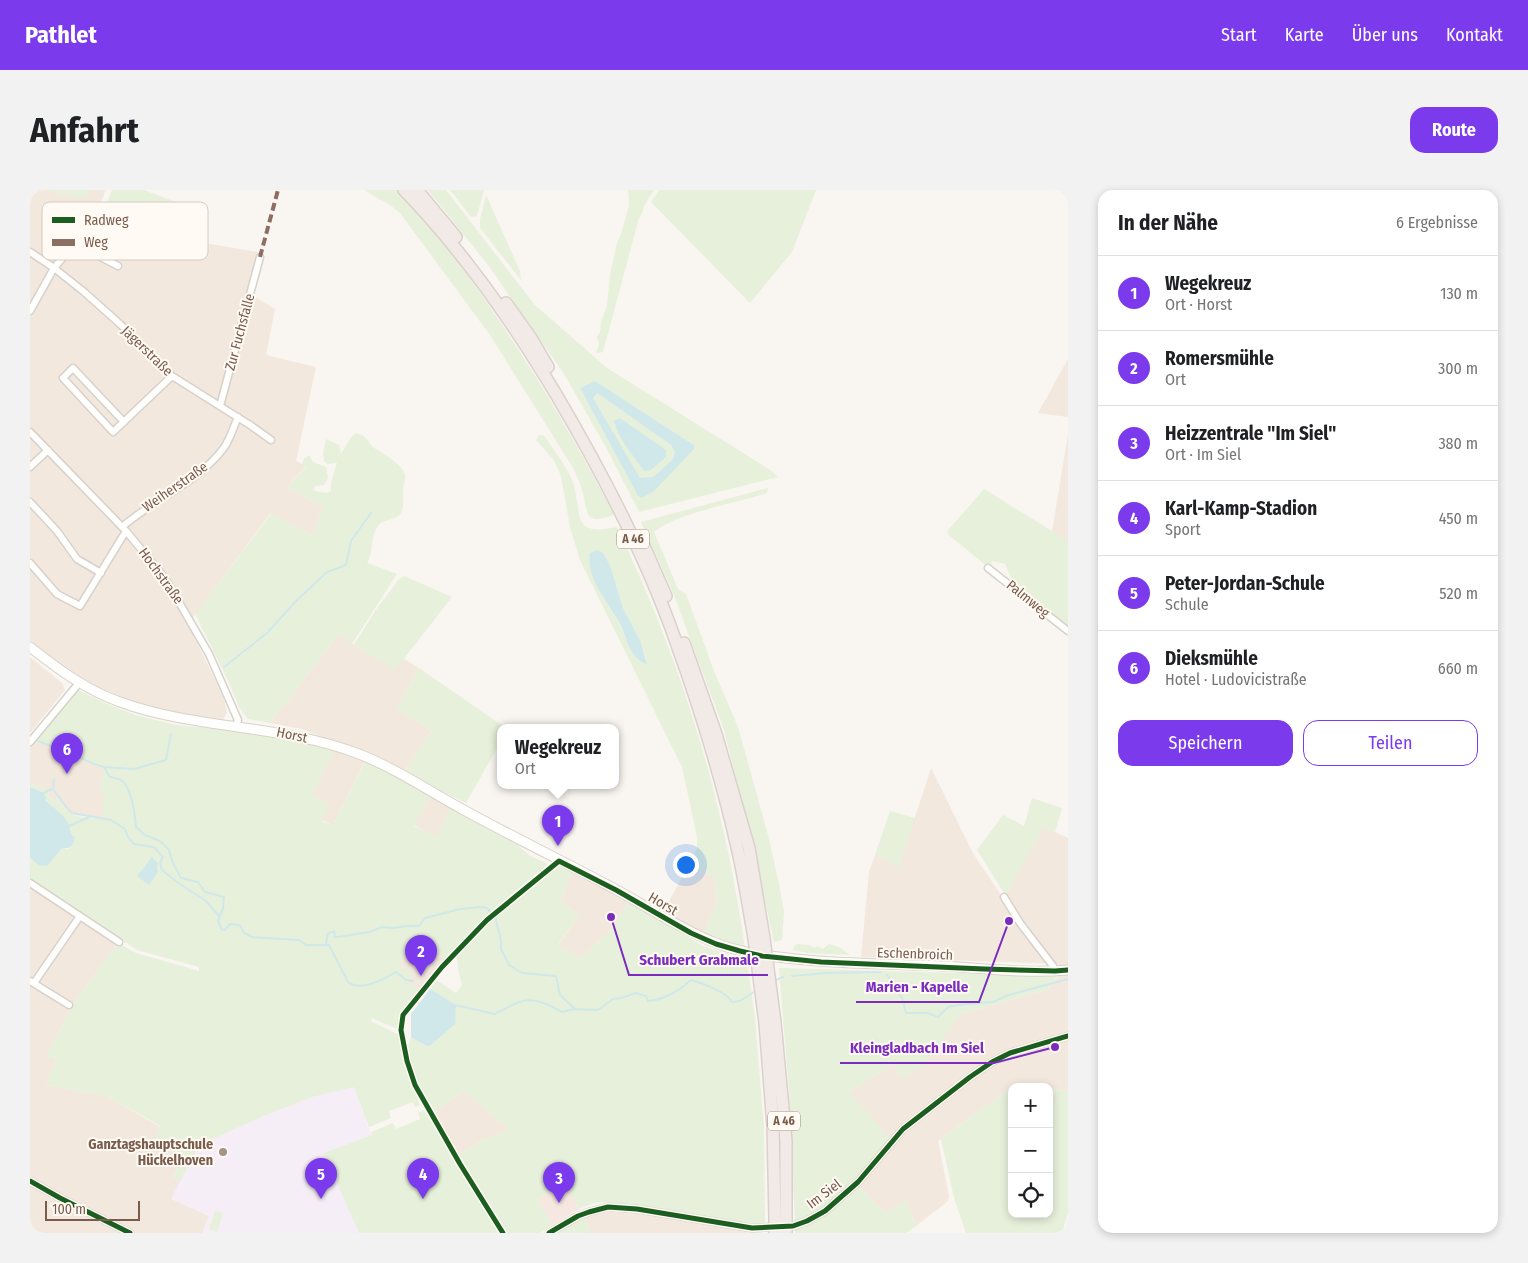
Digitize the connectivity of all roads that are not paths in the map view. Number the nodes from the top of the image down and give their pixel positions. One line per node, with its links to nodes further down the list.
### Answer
1 (404, 190): 31 (highway, A 46)
2 (417, 190): 31 (highway, A 46)
3 (30, 252): 8 (street, Jägerstraße)
4 (260, 257): 11 (street, Zur Fuchsfalle)
5 (60, 260): 8 (street)
6 (107, 260): 7 (street)
7 (118, 266)
8 (54, 268): 9 (street); 10 (street, Jägerstraße)
9 (30, 311)
10 (172, 376): 11 (street, Jägerstraße); 13 (street)
11 (220, 406): 12 (street, Jägerstraße)
12 (238, 418): 15 (street, Jägerstraße); 19 (street, Weiherstraße)
13 (124, 422): 13 (street)
14 (30, 432): 16 (street, Hochstraße)
15 (271, 440)
16 (48, 450): 17 (street); 19 (street, Hochstraße)
17 (30, 467)
18 (30, 502): 22 (street)
19 (124, 529): 22 (street, Weiherstraße); 26 (street, Hochstraße)
20 (30, 563): 22 (street, Weiherstraße)
21 (988, 568): 23 (street, Palmweg)
22 (101, 573)
23 (1068, 631)
24 (30, 647): 25 (street, Horst)
25 (79, 682): 26 (street, Horst); 27 (street)
26 (236, 725): 33 (street, Horst)
27 (30, 742)
28 (30, 883): 30 (street)
29 (1004, 897): 35 (street)
30 (80, 916): 32 (street); 36 (street)
31 (759, 938): 40 (highway, A 46, bridge)
32 (119, 942)
33 (762, 956): 35 (street, Eschenbroich)
34 (1068, 970): 35 (street, Eschenbroich)
35 (1055, 971)
36 (32, 982): 37 (street)
37 (69, 1005)
38 (1068, 1036): 42 (street, Im Siel)
39 (30, 1181): 41 (street)
40 (780, 1220): 43 (highway, A 46, bridge); 44 (highway, A 46, bridge)
41 (130, 1233)
42 (549, 1233)
43 (775, 1233)
44 (786, 1233)

